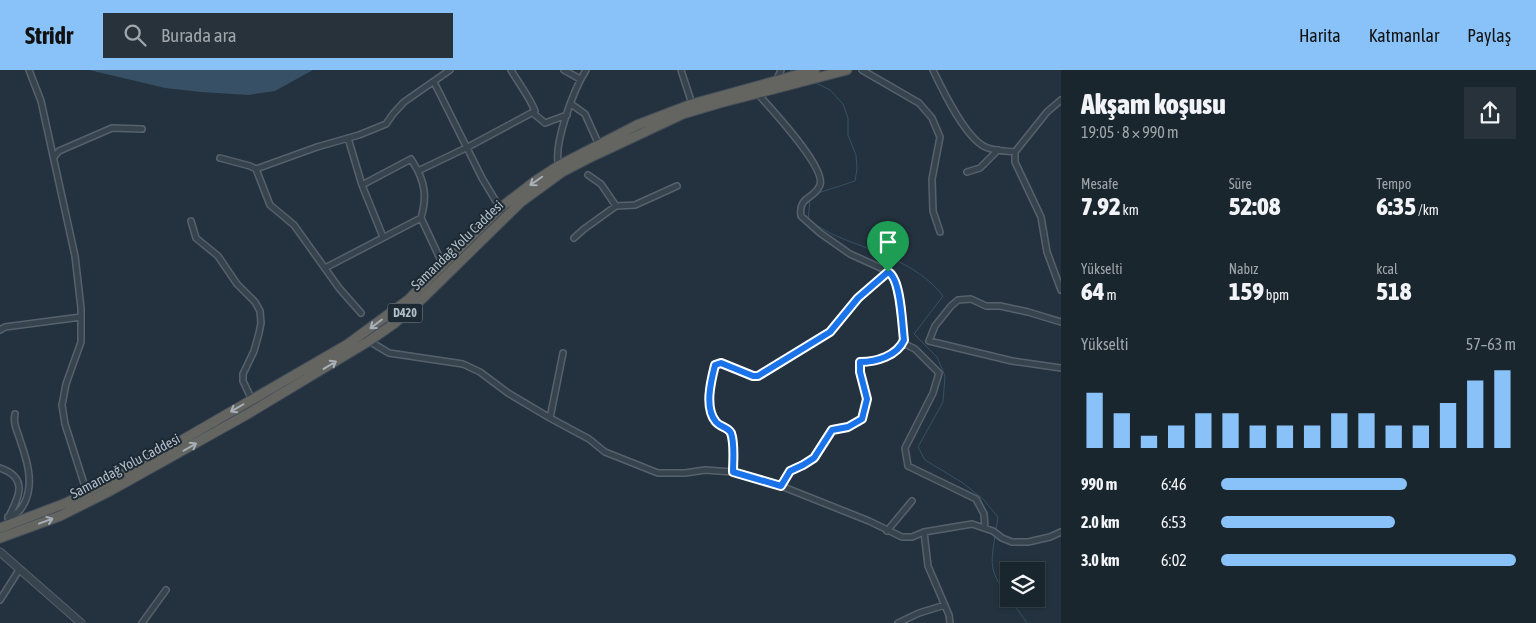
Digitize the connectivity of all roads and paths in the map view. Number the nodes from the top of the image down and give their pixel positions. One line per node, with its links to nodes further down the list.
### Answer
1 (29, 70): 27 (street)
2 (450, 70): 14 (street)
3 (510, 70): 19 (street)
4 (564, 70): 12 (street)
5 (586, 70): 12 (street)
6 (681, 70): 18 (street)
7 (816, 70): 13 (highway, Samandağ Yolu Caddesi / D420)
8 (862, 70): 40 (street)
9 (933, 70): 25 (street)
10 (780, 71): 13 (street)
11 (844, 71): 15 (highway, Samandağ Yolu Caddesi / D420)
12 (580, 79): 17 (street)
13 (776, 81): 18 (highway, Samandağ Yolu Caddesi / D420)
14 (434, 82): 22 (street); 24 (street)
15 (758, 94): 30 (highway, Samandağ Yolu Caddesi / D420); 45 (street)
16 (1061, 100): 26 (street)
17 (571, 104): 20 (street); 23 (street)
18 (692, 104): 23 (highway, Samandağ Yolu Caddesi / D420)
19 (533, 113): 20 (street); 24 (street)
20 (567, 115): 30 (street)
21 (142, 129): 27 (street)
22 (348, 138): 29 (street); 34 (street)
23 (599, 145): 30 (highway, Samandağ Yolu Caddesi / D420)
24 (468, 147): 31 (street); 37 (street)
25 (998, 150): 26 (street); 32 (street)
26 (1014, 152): 46 (street)
27 (54, 157): 48 (street)
28 (220, 158): 29 (street)
29 (256, 169): 44 (street)
30 (560, 169): 37 (highway, Samandağ Yolu Caddesi / D420, one-way to 37); 51 (highway, Samandağ Yolu Caddesi / D420)
31 (418, 170): 34 (street); 38 (street)
32 (967, 172)
33 (588, 175): 36 (street)
34 (362, 185): 41 (street)
35 (677, 186): 36 (street)
36 (616, 206): 42 (street)
37 (500, 208): 43 (highway, Samandağ Yolu Caddesi / D420)
38 (421, 218): 41 (street); 43 (street)
39 (191, 221): 55 (street)
40 (940, 232)
41 (383, 237): 44 (street)
42 (574, 238)
43 (444, 265): 55 (highway, Samandağ Yolu Caddesi / D420, one-way to 55)
44 (325, 268): 47 (street)
45 (888, 272): 52 (street); 59 (street)
46 (1061, 290)
47 (361, 313)
48 (81, 317): 50 (street); 61 (street)
49 (1061, 322): 54 (street)
50 (0, 330)
51 (369, 341): 57 (street); 69 (highway, Samandağ Yolu Caddesi / D420, one-way to 51)
52 (903, 343): 60 (street); 65 (street)
53 (563, 353): 57 (street)
54 (1061, 368)
55 (252, 400): 61 (highway, Samandağ Yolu Caddesi / D420, one-way to 61)
56 (15, 414): 63 (street)
57 (550, 418): 59 (street)
58 (0, 468): 63 (street)
59 (733, 472): 60 (street)
60 (781, 486): 66 (street)
61 (87, 493): 64 (highway, Samandağ Yolu Caddesi / D420)
62 (912, 501): 66 (street)
63 (8, 517): 64 (street)
64 (2, 527)
65 (985, 528): 67 (street); 68 (street)
66 (887, 531): 67 (street)
67 (924, 532): 74 (street)
68 (1061, 532)
69 (0, 538)
70 (0, 552): 71 (street)
71 (20, 570): 73 (street); 75 (street)
72 (166, 590): 76 (street)
73 (0, 600)
74 (945, 605): 77 (street); 78 (street)
75 (81, 623)
76 (142, 623)
77 (898, 623)
78 (950, 623)

